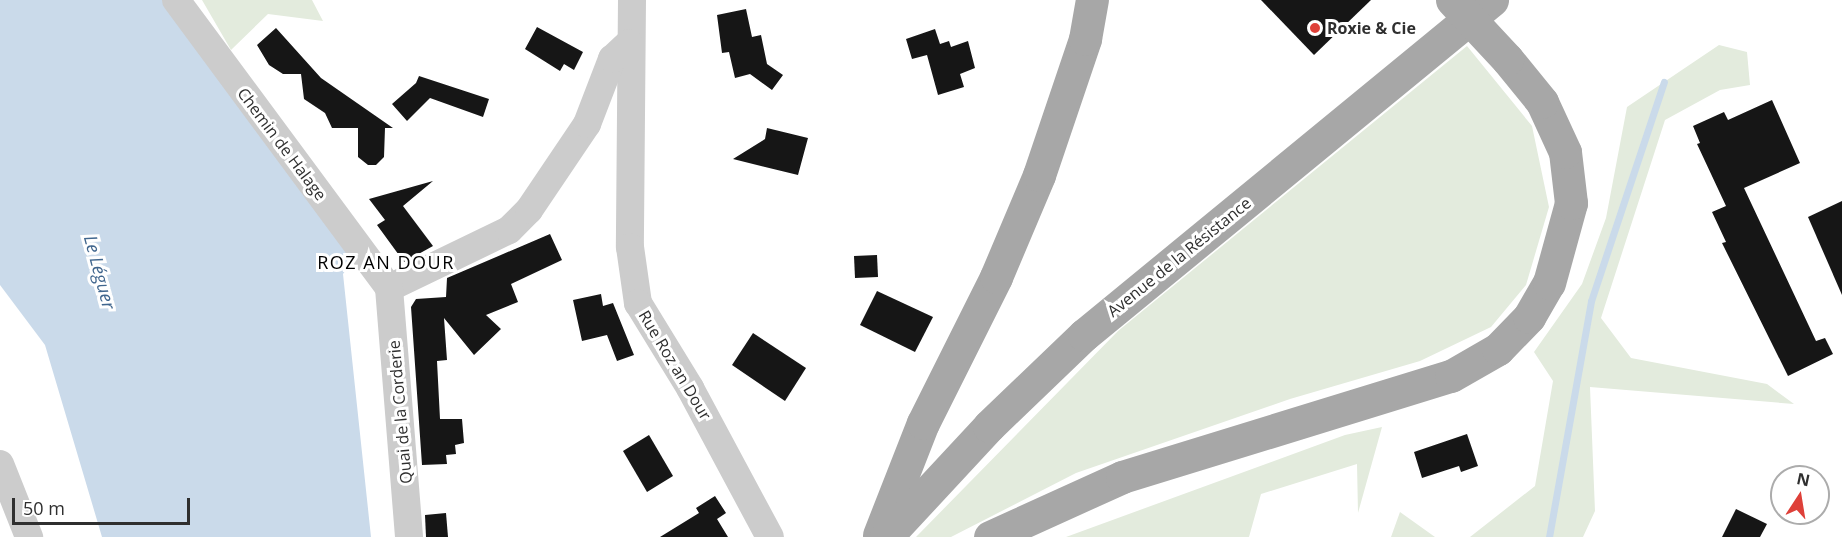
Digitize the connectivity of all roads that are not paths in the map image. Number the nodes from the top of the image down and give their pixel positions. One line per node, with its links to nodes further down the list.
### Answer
1 (176, 0): 7 (street, Chemin de Halage)
2 (632, 0): 6 (street, Rue Roz an Dour)
3 (1092, 0): 12 (main road)
4 (1452, 0): 14 (main road, bridge)
5 (1492, 0): 13 (main road, Avenue de la Résistance)
6 (629, 44): 7 (street); 11 (street, Rue Roz an Dour)
7 (389, 288): 10 (street, Quai de la Corderie)
8 (0, 464): 9 (street)
9 (29, 537)
10 (409, 537)
11 (770, 537)
12 (878, 537)
13 (886, 537)
14 (990, 537)

